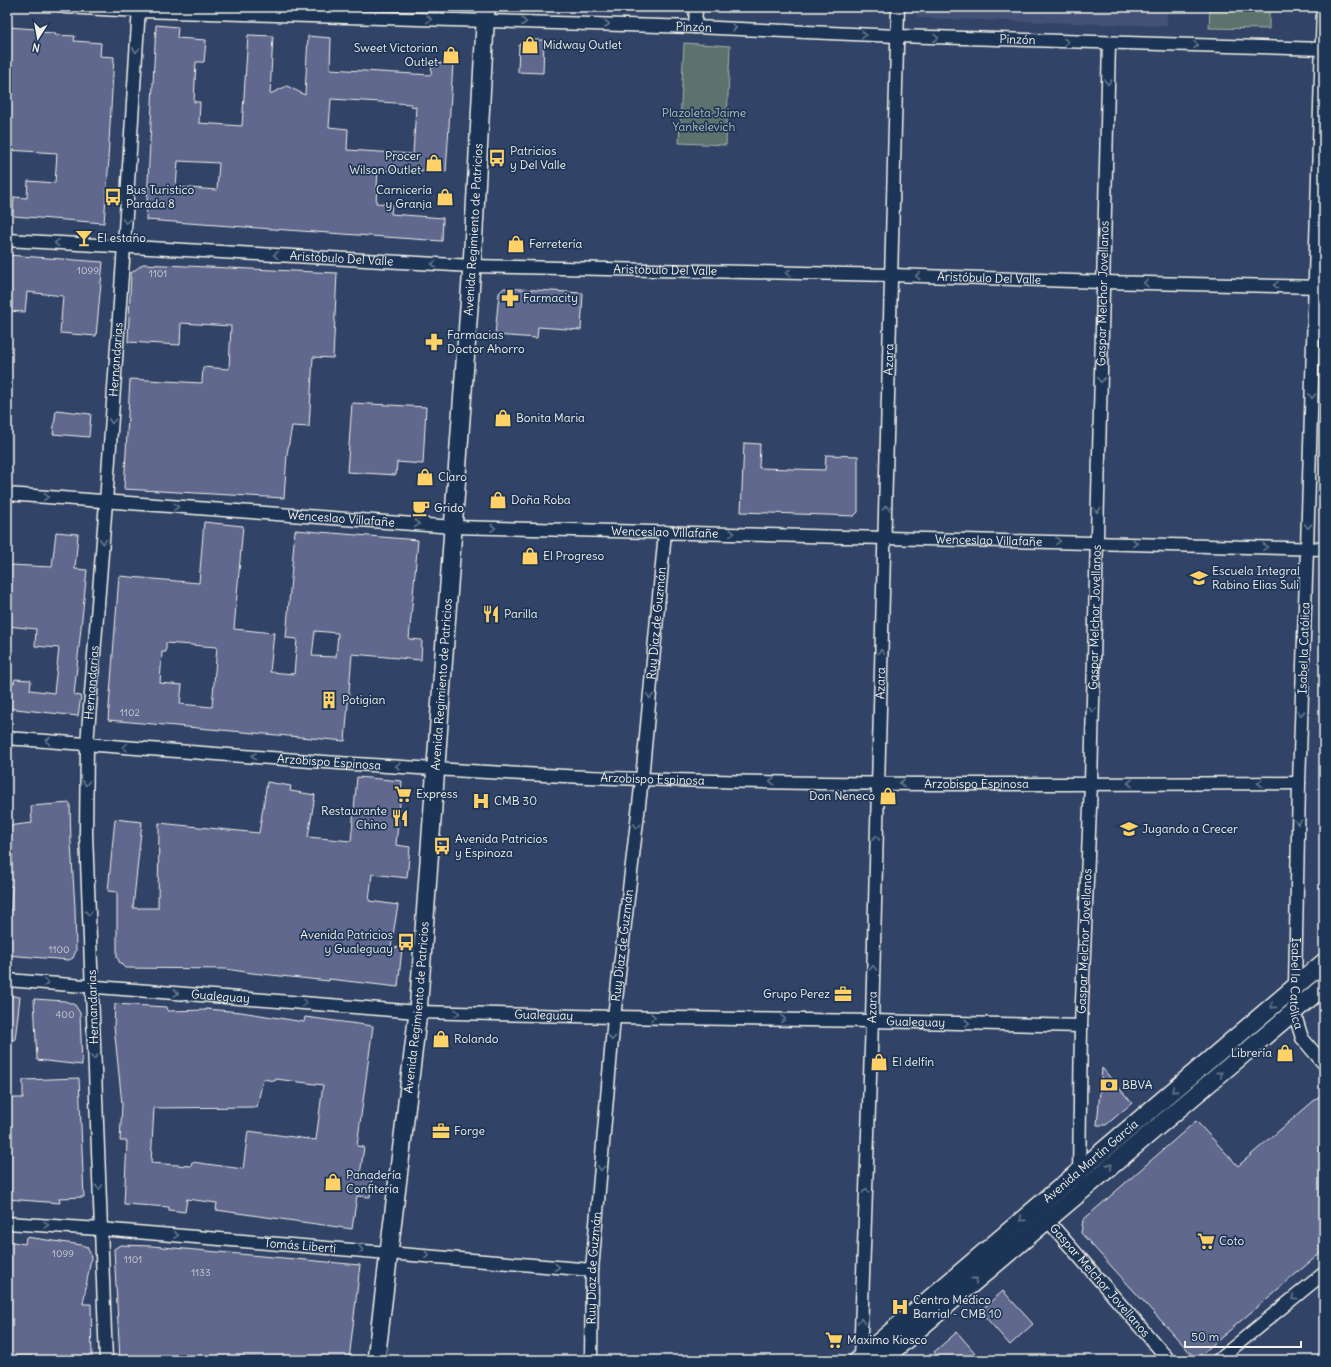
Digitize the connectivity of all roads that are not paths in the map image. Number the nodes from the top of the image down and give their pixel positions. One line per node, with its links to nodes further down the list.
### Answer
1 (64, 7): 5 (street, Pinzón)
2 (696, 7): 7 (street)
3 (898, 7): 8 (street, Azara)
4 (1323, 7): 10 (street, Isabel la Católica)
5 (139, 9): 6 (street, Pinzón, one-way to 6); 12 (street, Hernandarias, one-way to 12)
6 (486, 14): 7 (street, Pinzón, one-way to 7); 13 (main road, Avenida Regimiento de Patricios)
7 (695, 27): 8 (street, Pinzón, one-way to 8)
8 (897, 36): 9 (street, Pinzón, one-way to 9); 14 (street, Azara)
9 (1109, 43): 10 (street, Pinzón, one-way to 10); 15 (street, Gaspar Melchor Jovellanos, one-way to 15)
10 (1323, 49): 16 (street, Isabel la Católica)
11 (7, 240): 12 (street, Aristóbulo Del Valle, one-way to 11)
12 (124, 246): 13 (street, Aristóbulo Del Valle, one-way to 12); 18 (street, Hernandarias, one-way to 18)
13 (472, 266): 14 (street, Aristóbulo Del Valle, one-way to 13); 19 (main road, Avenida Regimiento de Patricios)
14 (892, 275): 15 (street, Aristóbulo Del Valle, one-way to 14); 21 (street, Azara, one-way to 14)
15 (1103, 282): 16 (street, Aristóbulo Del Valle, one-way to 15); 22 (street, Gaspar Melchor Jovellanos, one-way to 22)
16 (1319, 286): 23 (street, Isabel la Católica, one-way to 23)
17 (7, 494): 18 (street, Wenceslao Villafañe, one-way to 18)
18 (106, 502): 19 (street, Wenceslao Villafañe, one-way to 19); 26 (street, Hernandarias, one-way to 26)
19 (454, 527): 20 (street, Wenceslao Villafañe, one-way to 20); 27 (main road, Avenida Regimiento de Patricios)
20 (665, 532): 21 (street, Wenceslao Villafañe, one-way to 21); 28 (street, Ruy Díaz de Guzmán, one-way to 28)
21 (885, 537): 22 (street, Wenceslao Villafañe, one-way to 22); 29 (street, Azara, one-way to 21)
22 (1096, 542): 23 (street, Wenceslao Villafañe, one-way to 23); 31 (street, Gaspar Melchor Jovellanos, one-way to 31)
23 (1307, 548): 24 (street, Wenceslao Villafañe); 30 (street, Isabel la Católica, one-way to 30)
24 (1324, 549)
25 (7, 738): 26 (street, Arzobispo Espinosa, one-way to 25)
26 (87, 744): 27 (street, Arzobispo Espinosa, one-way to 26); 34 (street, Hernandarias, one-way to 34)
27 (437, 769): 28 (street, Arzobispo Espinosa); 37 (main road, Avenida Regimiento de Patricios)
28 (642, 779): 29 (street, Arzobispo Espinosa, one-way to 28); 39 (street, Ruy Díaz de Guzmán, one-way to 39)
29 (878, 783): 31 (street, Arzobispo Espinosa, one-way to 29); 40 (street, Azara, one-way to 29)
30 (1299, 783): 31 (street, Arzobispo Espinosa, one-way to 31); 36 (street, Isabel la Católica, one-way to 36)
31 (1091, 784): 41 (street, Gaspar Melchor Jovellanos)
32 (1324, 962): 36 (main road, Avenida Martín García)
33 (7, 980): 34 (street, Gualeguay, one-way to 34)
34 (92, 986): 37 (street, Gualeguay, one-way to 37); 47 (street, Hernandarias, one-way to 47)
35 (1324, 986): 38 (main road, Avenida Martín García)
36 (1295, 987): 38 (street, Isabel la Católica); 43 (main road, Avenida Martín García, one-way to 43)
37 (418, 1012): 39 (street, Gualeguay, one-way to 39); 48 (main road, Avenida Regimiento de Patricios)
38 (1294, 1012): 42 (street, Isabel la Católica); 44 (main road, Avenida Martín García, one-way to 38)
39 (614, 1017): 40 (street, Gualeguay, one-way to 40); 49 (street, Ruy Díaz de Guzmán, one-way to 49)
40 (872, 1020): 41 (street, Gualeguay, one-way to 41); 54 (street, Azara, one-way to 40)
41 (1081, 1026): 43 (street, Gaspar Melchor Jovellanos)
42 (1324, 1064)
43 (1078, 1172): 44 (street, Gaspar Melchor Jovellanos); 45 (main road, Avenida Martín García)
44 (1080, 1191): 45 (main road, Avenida Martín García)
45 (1042, 1213): 54 (main road, Avenida Martín García, one-way to 54); 55 (main road, Avenida Martín García, one-way to 45); 56 (street, Gaspar Melchor Jovellanos)
46 (7, 1223): 47 (street, Tomás Liberti, one-way to 47)
47 (100, 1229): 48 (street, Tomás Liberti, one-way to 48); 51 (street, Hernandarias)
48 (388, 1252): 49 (street, Tomás Liberti, one-way to 49); 52 (main road, Avenida Regimiento de Patricios)
49 (592, 1270): 53 (street, Ruy Díaz de Guzmán)
50 (1324, 1273): 57 (street, one-way to 57)
51 (106, 1360)
52 (376, 1360)
53 (591, 1360)
54 (859, 1360)
55 (882, 1360)
56 (1169, 1360)
57 (1218, 1360)

